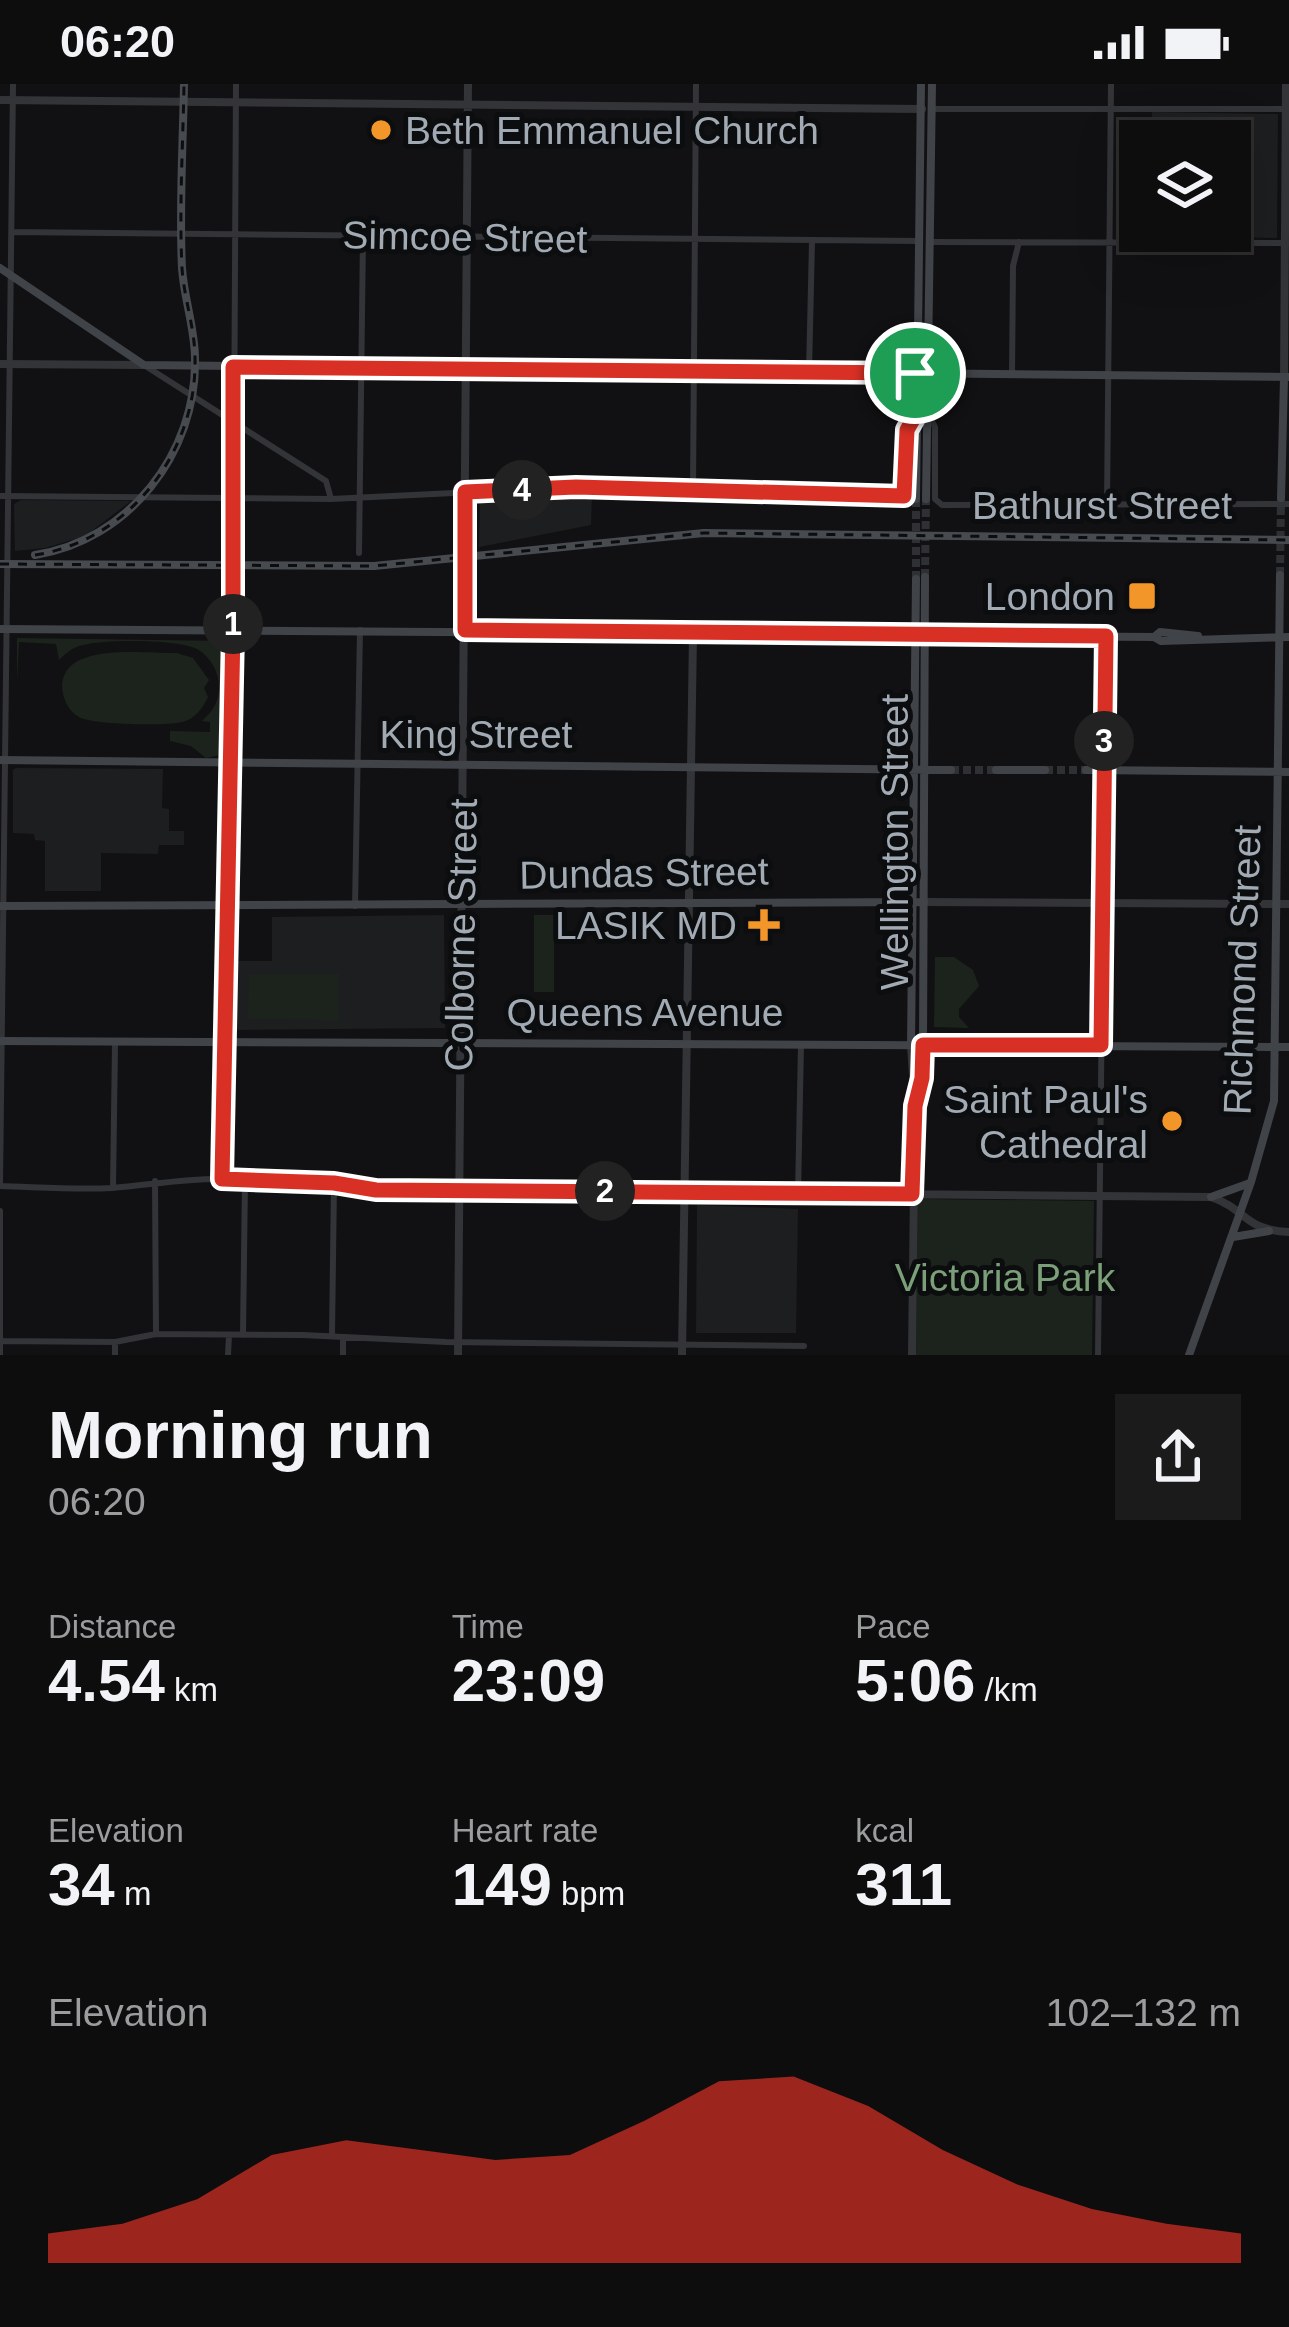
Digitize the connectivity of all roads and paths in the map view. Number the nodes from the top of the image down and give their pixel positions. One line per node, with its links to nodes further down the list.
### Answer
1 (13, 84): 10 (street)
2 (236, 84): 11 (street)
3 (468, 84): 12 (street, Colborne Street)
4 (697, 84): 13 (street)
5 (920, 84): 15 (main road)
6 (932, 84): 16 (main road)
7 (1111, 84): 14 (street)
8 (1286, 84): 17 (street)
9 (0, 100): 10 (street)
10 (13, 100): 11 (street); 18 (street)
11 (236, 102): 12 (street); 19 (street)
12 (468, 104): 13 (street); 21 (street, Colborne Street)
13 (696, 106): 15 (street); 22 (street)
14 (1111, 107): 16 (street); 17 (street); 27 (street)
15 (920, 109): 16 (street); 24 (main road)
16 (932, 109): 25 (main road)
17 (1287, 109): 28 (street)
18 (12, 232): 19 (street, Simcoe Street); 30 (street)
19 (235, 235): 20 (street, Simcoe Street); 33 (street)
20 (363, 236): 21 (street, Simcoe Street); 34 (street)
21 (467, 237): 22 (street, Simcoe Street); 35 (street, Colborne Street)
22 (694, 239): 23 (street, Simcoe Street); 36 (street)
23 (812, 241): 24 (street, Simcoe Street); 37 (street)
24 (918, 241): 38 (main road)
25 (930, 242): 26 (street); 39 (main road)
26 (1019, 242): 27 (street); 40 (street)
27 (1109, 242): 28 (street); 41 (street)
28 (1287, 243): 42 (street)
29 (0, 268): 30 (main road)
30 (12, 275): 31 (street); 32 (main road)
31 (5, 364): 32 (street); 48 (street)
32 (145, 365): 33 (main road); 45 (street)
33 (233, 367): 34 (main road); 45 (street)
34 (362, 368): 35 (main road); 49 (street)
35 (466, 370): 36 (main road); 47 (street, Colborne Street)
36 (694, 371): 37 (main road); 46 (street)
37 (809, 372): 38 (main road)
38 (915, 373): 39 (main road); 44 (main road)
39 (927, 374): 40 (main road); 43 (main road)
40 (1012, 374): 41 (main road)
41 (1108, 374): 42 (main road); 53 (street)
42 (1287, 378): 52 (main road)
43 (926, 411): 44 (main road); 53 (street, Bathurst Street)
44 (915, 416): 46 (street)
45 (232, 422): 50 (street); 51 (street)
46 (693, 491): 47 (street)
47 (465, 492): 49 (street); 60 (street, Colborne Street)
48 (4, 496): 50 (street); 57 (street)
49 (359, 497): 51 (street); 54 (street)
50 (232, 499): 51 (street); 58 (street)
51 (331, 499)
52 (1285, 501): 53 (street, Bathurst Street)
53 (1107, 506)
54 (359, 553)
55 (1280, 574): 65 (main road, Richmond Street)
56 (920, 578): 63 (main road, Wellington Street)
57 (4, 629): 58 (main road); 67 (street)
58 (233, 630): 59 (main road); 68 (street)
59 (360, 630): 60 (main road); 69 (street)
60 (465, 630): 61 (main road); 70 (street, Colborne Street)
61 (693, 634): 63 (main road); 71 (street)
62 (1106, 636): 64 (main road); 65 (main road); 72 (street)
63 (920, 637): 64 (main road); 66 (main road, Wellington Street); 74 (main road, Wellington Street)
64 (945, 637): 66 (main road)
65 (1284, 637): 79 (main road, Richmond Street)
66 (925, 658): 73 (main road, Wellington Street)
67 (3, 760): 68 (main road, King Street); 89 (street)
68 (230, 763): 69 (main road, King Street); 87 (street)
69 (358, 764): 70 (main road, King Street); 88 (street)
70 (464, 765): 71 (main road, King Street); 86 (street, Colborne Street)
71 (689, 767): 74 (main road, King Street); 80 (street)
72 (1103, 768): 78 (main road); 79 (main road); 83 (street)
73 (923, 769): 74 (main road, King Street); 75 (main road, King Street); 82 (main road, Wellington Street)
74 (911, 770): 81 (main road, Wellington Street)
75 (951, 770)
76 (996, 770): 77 (main road)
77 (1045, 770)
78 (1086, 770)
79 (1284, 772): 84 (main road, Richmond Street)
80 (688, 902): 81 (main road, Dundas Street); 86 (main road, Dundas Street); 94 (street)
81 (912, 902): 82 (main road, Dundas Street); 96 (main road, Wellington Street)
82 (924, 902): 83 (street, Dundas Street); 97 (main road, Wellington Street)
83 (1102, 903): 84 (street, Dundas Street); 98 (street)
84 (1277, 904): 85 (street, Dundas Street); 99 (main road, Richmond Street)
85 (1289, 904)
86 (460, 905): 88 (main road, Dundas Street); 91 (street, Colborne Street)
87 (227, 906): 88 (main road, Dundas Street); 89 (main road, Dundas Street); 92 (street)
88 (355, 906)
89 (2, 907): 90 (street)
90 (2, 1041): 93 (main road, Queens Avenue); 107 (street)
91 (459, 1041): 92 (main road, Queens Avenue); 94 (main road, Queens Avenue); 109 (street, Colborne Street)
92 (225, 1042): 93 (main road, Queens Avenue); 102 (street)
93 (115, 1043): 108 (street)
94 (687, 1043): 95 (main road, Queens Avenue); 110 (street)
95 (801, 1044): 96 (main road, Queens Avenue); 111 (street)
96 (911, 1045): 97 (main road, Queens Avenue); 101 (street, Wellington Street)
97 (923, 1045): 98 (main road, Queens Avenue); 101 (street, Wellington Street)
98 (1101, 1045): 99 (main road, Queens Avenue); 113 (street)
99 (1274, 1047): 100 (main road, Queens Avenue); 105 (main road, Richmond Street)
100 (1289, 1047)
101 (915, 1106): 112 (street, Wellington Street)
102 (222, 1179): 103 (street); 104 (street)
103 (245, 1180): 106 (street); 122 (street)
104 (155, 1181): 108 (street); 120 (street)
105 (1251, 1182): 114 (main road); 116 (main road, Richmond Street)
106 (334, 1183): 109 (street); 123 (street)
107 (0, 1186): 108 (street)
108 (113, 1188)
109 (457, 1190): 110 (street); 127 (street, Colborne Street)
110 (686, 1192): 111 (street); 129 (street)
111 (798, 1193): 112 (street)
112 (912, 1194): 113 (street); 135 (street, Wellington Street)
113 (1100, 1195): 114 (street); 136 (street)
114 (1211, 1197): 116 (street)
115 (0, 1211): 125 (street)
116 (1240, 1215): 117 (street); 119 (main road, Richmond Street)
117 (1269, 1231): 118 (street); 119 (main road)
118 (1289, 1232)
119 (1232, 1238): 137 (main road, Richmond Street)
120 (156, 1334): 121 (street); 126 (street)
121 (229, 1335): 122 (street); 132 (street)
122 (243, 1335): 123 (street)
123 (332, 1336): 124 (street)
124 (343, 1337): 127 (street); 133 (street)
125 (0, 1341): 126 (street); 130 (street)
126 (115, 1342): 131 (street)
127 (458, 1342): 129 (street); 134 (street, Colborne Street)
128 (804, 1346): 129 (street)
129 (682, 1350)
130 (0, 1355)
131 (115, 1355)
132 (228, 1355)
133 (343, 1355)
134 (458, 1355)
135 (912, 1355)
136 (1098, 1355)
137 (1189, 1355)

